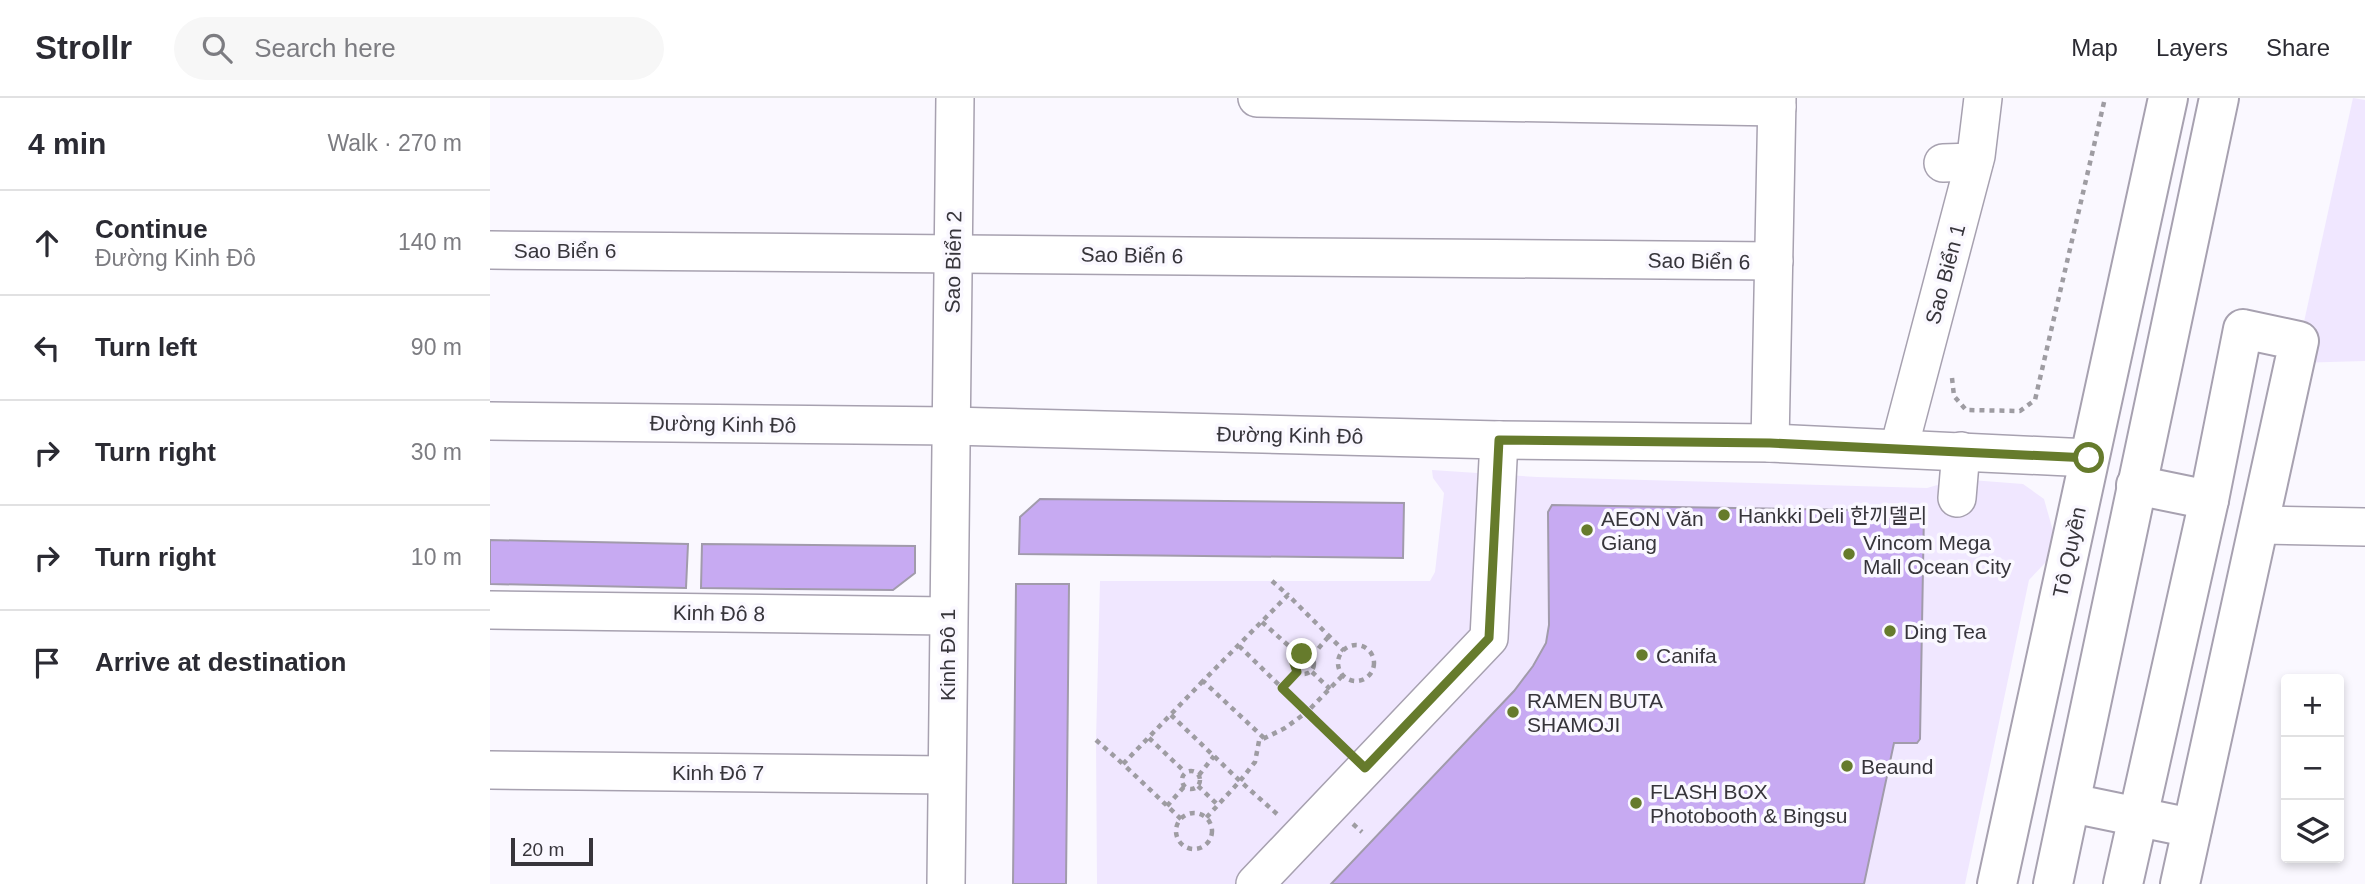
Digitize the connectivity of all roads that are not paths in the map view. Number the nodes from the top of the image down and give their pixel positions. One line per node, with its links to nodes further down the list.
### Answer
1 (955, 98): 8 (street, Sao Biển 2)
2 (1256, 98): 6 (street)
3 (1983, 98): 14 (street, Sao Biển 1)
4 (2168, 98): 16 (main road, Tô Quyền)
5 (2219, 98): 17 (main road)
6 (1777, 103): 9 (street)
7 (490, 250): 8 (street, Sao Biển 6)
8 (953, 254): 9 (street, Sao Biển 6); 11 (street, Sao Biển 2)
9 (1774, 261): 13 (street)
10 (490, 421): 11 (street, Đường Kinh Đô)
11 (951, 426): 12 (street, Đường Kinh Đô); 23 (street, Kinh Đô 1)
12 (1499, 440): 13 (street, Đường Kinh Đô); 30 (street)
13 (1770, 443): 14 (street, Đường Kinh Đô)
14 (1899, 448): 15 (street, Đường Kinh Đô)
15 (1961, 451): 16 (street, Đường Kinh Đô); 18 (street)
16 (2089, 458): 31 (main road, Tô Quyền)
17 (2136, 485): 19 (main road); 26 (main road)
18 (1957, 498)
19 (2209, 500): 20 (main road); 27 (main road)
20 (2261, 525): 21 (street); 28 (main road)
21 (2365, 527)
22 (490, 610): 23 (street, Kinh Đô 8)
23 (947, 617): 25 (street, Kinh Đô 1)
24 (490, 770): 25 (street, Kinh Đô 7)
25 (946, 775): 29 (street, Kinh Đô 1)
26 (2071, 803): 27 (main road); 32 (main road)
27 (2138, 816): 28 (main road); 33 (main road)
28 (2192, 828): 34 (main road)
29 (946, 884)
30 (1255, 884)
31 (1997, 884)
32 (2053, 884)
33 (2123, 884)
34 (2180, 884)

